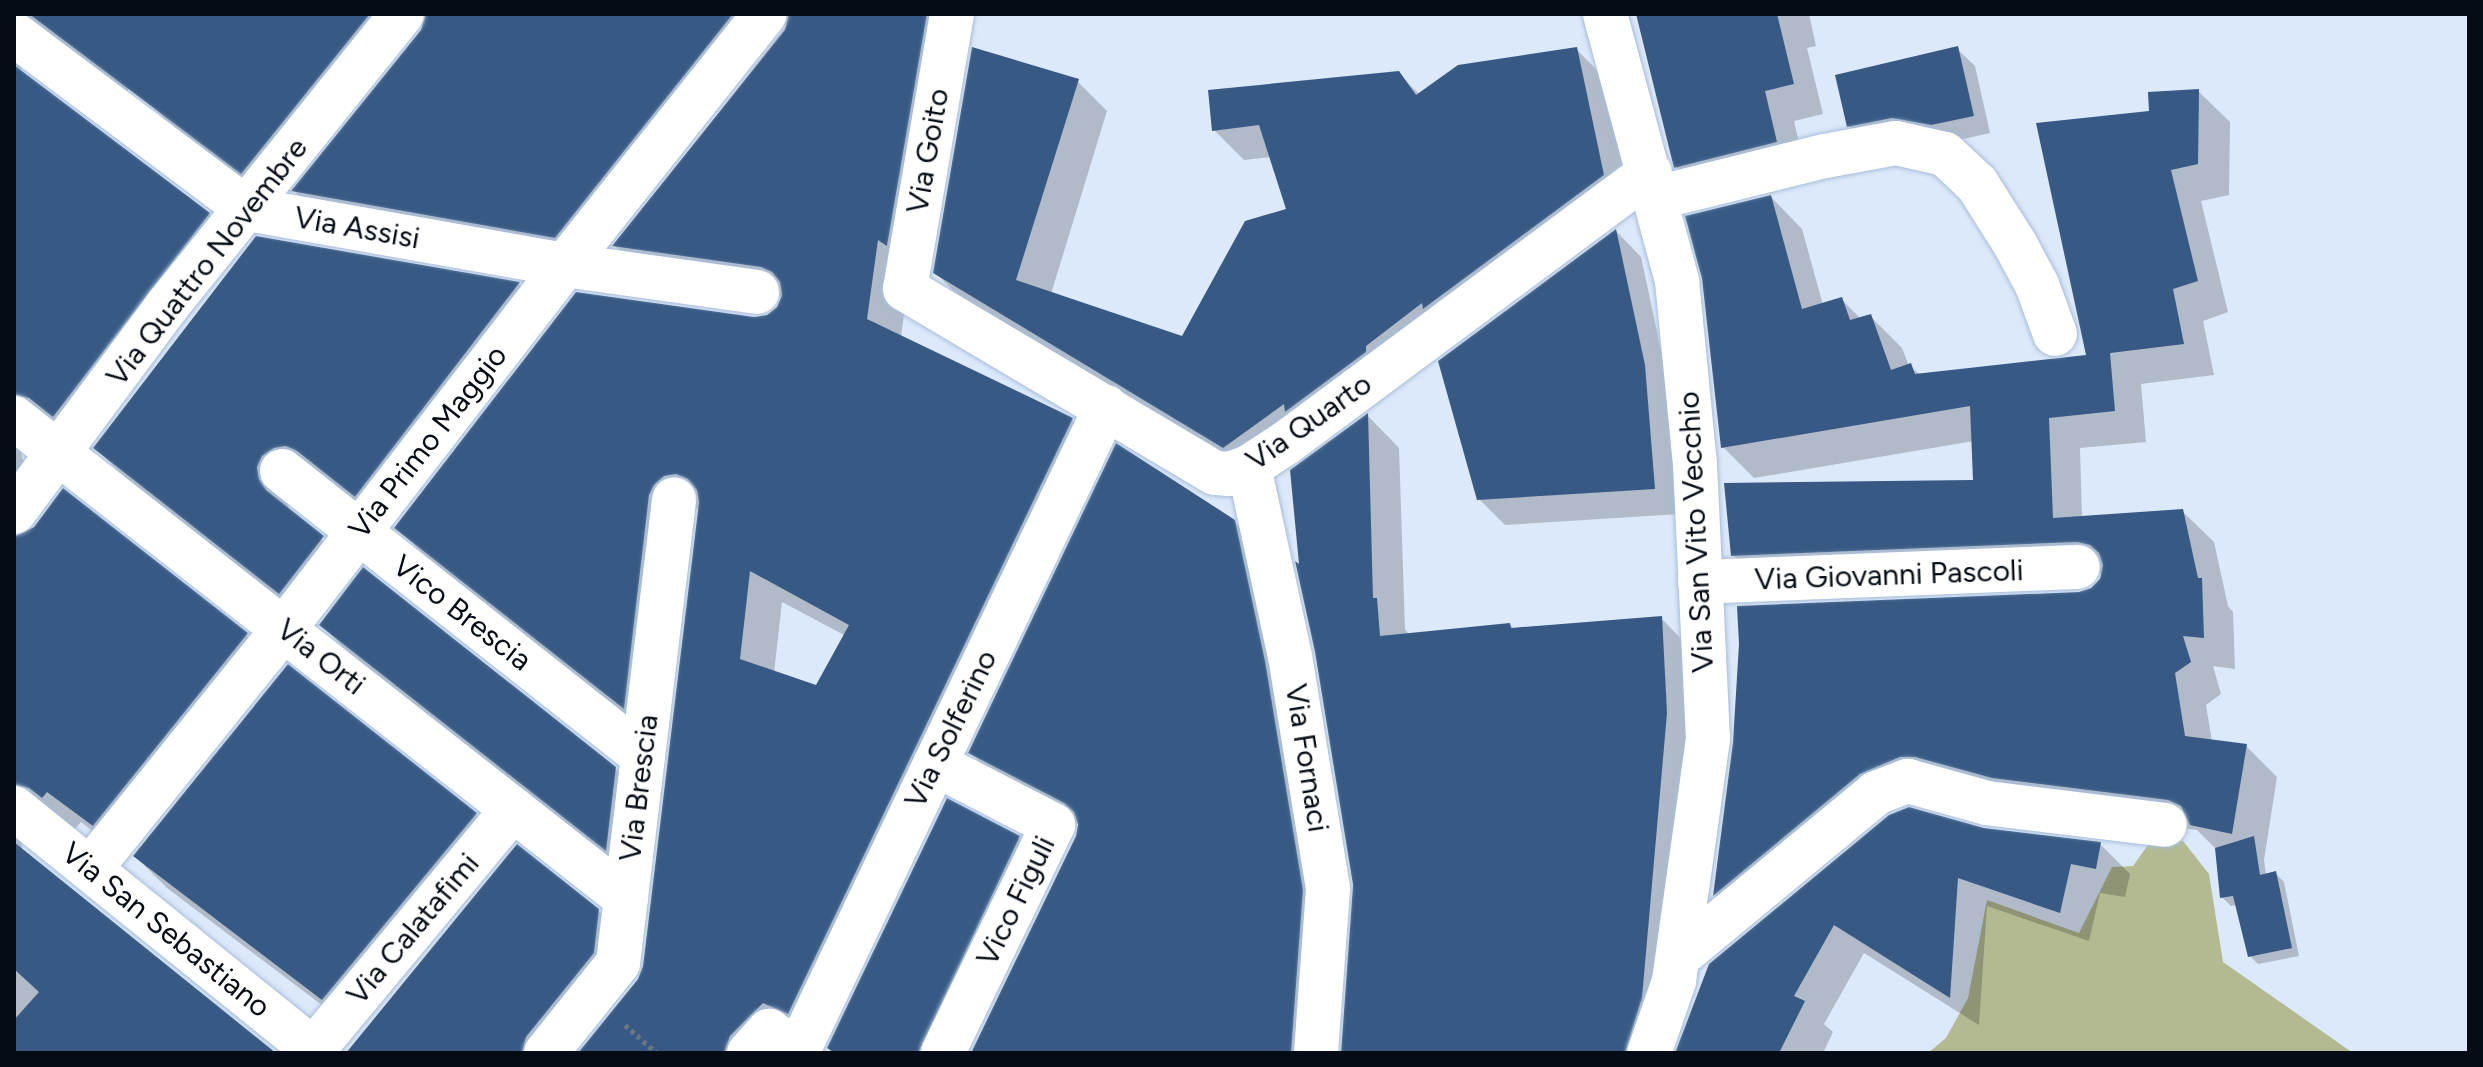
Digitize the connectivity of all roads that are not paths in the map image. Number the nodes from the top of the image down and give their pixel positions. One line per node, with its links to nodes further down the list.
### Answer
1 (402, 14): 7 (street, Via Quattro Novembre)
2 (765, 14): 8 (street, Via Primo Maggio)
3 (952, 14): 9 (street, Via Goito)
4 (1605, 14): 6 (street, Via San Vito Vecchio)
5 (14, 34): 7 (street, Via Assisi)
6 (1653, 185): 11 (street); 15 (street, Via Quarto); 21 (street, Via San Vito Vecchio)
7 (247, 209): 8 (street, Via Assisi); 14 (street, Via Quattro Novembre)
8 (565, 265): 10 (street, Via Assisi); 19 (street, Via Primo Maggio)
9 (905, 289): 12 (street, Via Quarto)
10 (757, 292)
11 (2055, 334)
12 (1106, 407): 15 (street, Via Quarto); 24 (street, Via Solferino)
13 (14, 418): 14 (street, Via Orti)
14 (61, 454): 18 (street, Via Quattro Novembre); 22 (street, Via Orti)
15 (1249, 467): 35 (street, Via Fornaci)
16 (282, 471): 19 (street, Vico Brescia)
17 (674, 499): 23 (street, Via Brescia)
18 (14, 512)
19 (358, 531): 22 (street, Via Primo Maggio); 23 (street, Vico Brescia)
20 (2078, 567): 21 (street, Via Giovanni Pascoli)
21 (1700, 582): 30 (street, Via San Vito Vecchio)
22 (284, 629): 26 (street, Via Orti); 28 (street, Via Primo Maggio)
23 (643, 756): 29 (street, Via Brescia)
24 (935, 764): 31 (street, Via Solferino); 34 (street, Vico Figuli)
25 (14, 808): 28 (street, Via San Sebastiano)
26 (513, 809): 29 (street, Via Orti); 32 (street, Via Calatafimi)
27 (2165, 825): 30 (street)
28 (90, 869): 32 (street, Via San Sebastiano)
29 (626, 898): 33 (street, Via Brescia)
30 (1678, 957): 36 (street, Via San Vito Vecchio)
31 (779, 1047)
32 (316, 1051)
33 (546, 1053)
34 (943, 1053)
35 (1316, 1053)
36 (1649, 1053)

